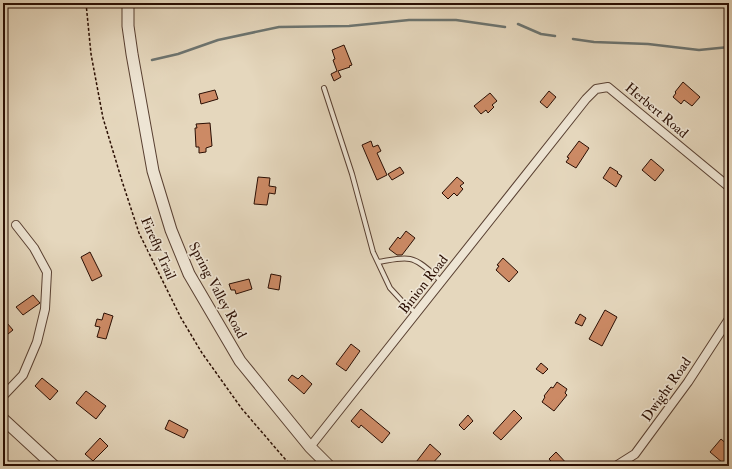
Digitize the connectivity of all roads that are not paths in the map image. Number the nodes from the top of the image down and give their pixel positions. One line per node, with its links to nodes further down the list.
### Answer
1 (128, 3): 12 (street, Spring Valley Road)
2 (324, 88): 6 (lane)
3 (555, 137): 4 (street, Herbert Road); 7 (street, Binion Road)
4 (729, 188)
5 (16, 225): 10 (street)
6 (378, 262): 7 (lane); 8 (lane)
7 (441, 281): 8 (street, Binion Road)
8 (416, 313): 12 (street, Binion Road)
9 (729, 319): 15 (street, Dwight Road)
10 (3, 396)
11 (3, 419): 13 (street)
12 (310, 447): 14 (street, Spring Valley Road)
13 (54, 466)
14 (329, 466)
15 (616, 466)

